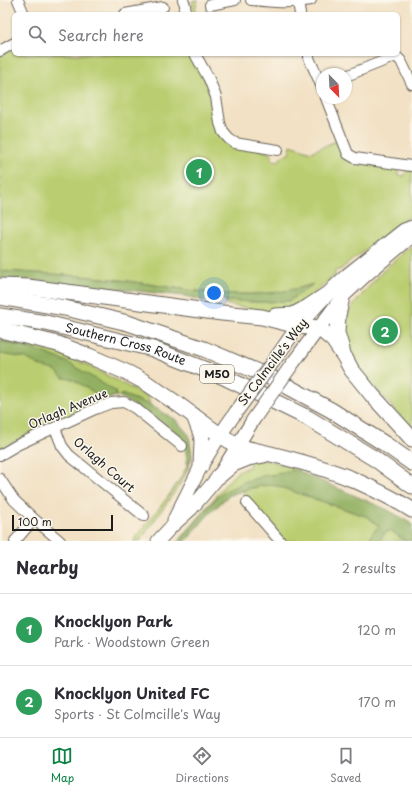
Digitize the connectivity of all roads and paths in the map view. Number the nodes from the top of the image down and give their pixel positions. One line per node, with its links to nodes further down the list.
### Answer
1 (18, 0): 9 (street)
2 (183, 0): 11 (street)
3 (235, 0): 7 (street)
4 (251, 0): 6 (street)
5 (310, 0): 6 (street)
6 (298, 2): 12 (street)
7 (210, 5)
8 (165, 7): 10 (street)
9 (23, 12)
10 (136, 12)
11 (184, 12)
12 (300, 12)
13 (12, 44): 14 (street)
14 (0, 51)
15 (196, 56): 21 (street)
16 (310, 56): 17 (street)
17 (316, 72)
18 (352, 74): 19 (street)
19 (412, 84)
20 (328, 104): 22 (street)
21 (278, 150)
22 (406, 166)
23 (412, 227): 26 (main road, St Colmcille's Way)
24 (412, 236): 28 (main road, St Colmcille's Way)
25 (0, 286): 30 (highway)
26 (326, 295): 30 (highway); 31 (main road, St Colmcille's Way)
27 (0, 297): 43 (highway, Southern Cross Route / M50)
28 (342, 297): 32 (main road, St Colmcille's Way); 34 (highway)
29 (0, 316): 47 (highway, Southern Cross Route / M50)
30 (262, 317): 31 (highway)
31 (298, 326): 32 (highway); 37 (main road, St Colmcille's Way, bridge)
32 (319, 328): 34 (highway); 40 (main road, St Colmcille's Way, bridge)
33 (0, 330): 35 (highway)
34 (344, 356): 38 (highway)
35 (194, 416): 37 (highway); 44 (highway)
36 (54, 428): 39 (street, Orlagh Avenue); 42 (street, Orlagh Avenue); 50 (street, Orlagh Court)
37 (220, 435): 40 (highway); 44 (main road, St Colmcille's Way)
38 (412, 439)
39 (182, 446)
40 (238, 446): 41 (highway); 45 (main road, St Colmcille's Way)
41 (271, 454): 45 (highway); 49 (highway)
42 (0, 455)
43 (412, 463)
44 (200, 466): 52 (main road, St Colmcille's Way)
45 (218, 476): 52 (main road, St Colmcille's Way)
46 (0, 479): 51 (street)
47 (412, 486)
48 (247, 503): 56 (street)
49 (412, 510)
50 (144, 516)
51 (34, 520): 53 (street); 54 (street)
52 (171, 527): 55 (main road, St Colmcille's Way)
53 (15, 541)
54 (60, 541)
55 (158, 541)
56 (280, 541)

